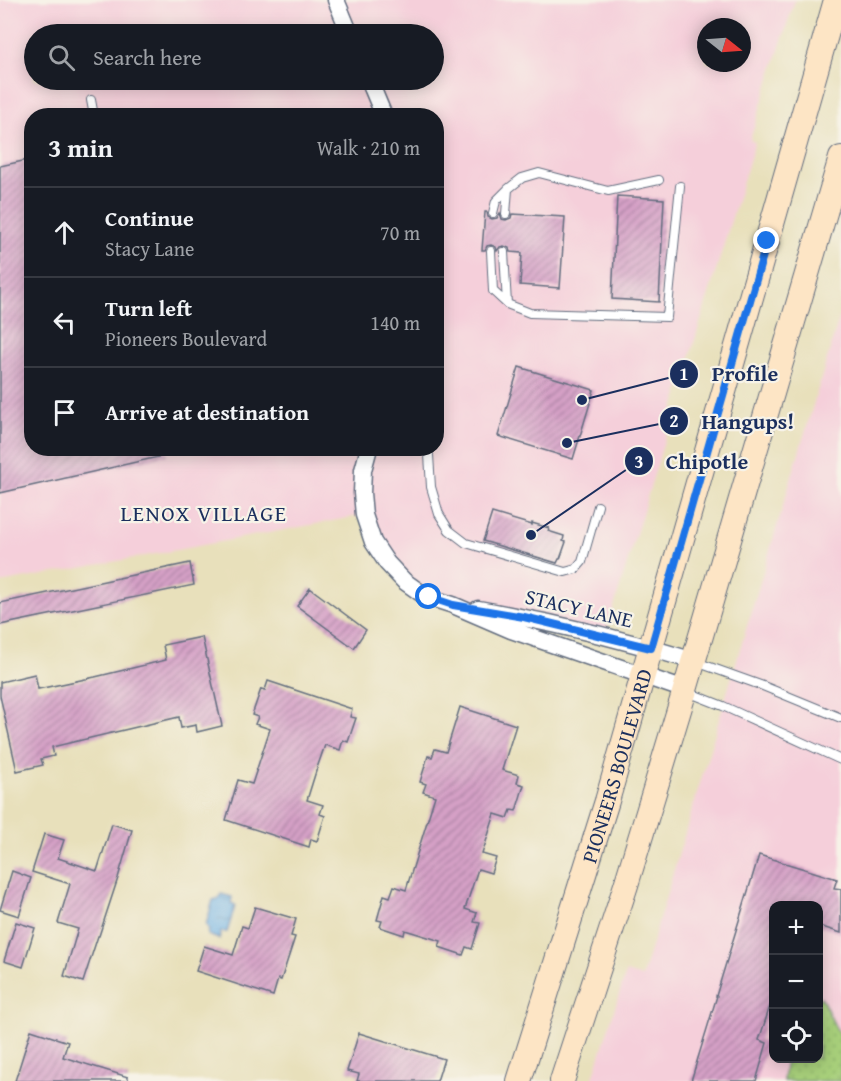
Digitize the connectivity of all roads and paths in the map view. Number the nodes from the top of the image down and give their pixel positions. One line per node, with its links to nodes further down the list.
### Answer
1 (836, 0): 21 (main road, PIONEERS BOULEVARD)
2 (338, 1): 3 (street)
3 (346, 24)
4 (373, 90): 7 (street)
5 (91, 100): 6 (lane)
6 (92, 108)
7 (381, 108)
8 (841, 158): 22 (main road, PIONEERS BOULEVARD)
9 (659, 180): 11 (lane)
10 (680, 186): 16 (lane)
11 (508, 189): 12 (lane); 13 (lane)
12 (493, 213)
13 (506, 213)
14 (491, 251): 16 (lane)
15 (504, 252): 16 (lane)
16 (507, 304)
17 (367, 456): 20 (street, STACY LANE)
18 (429, 456): 19 (lane)
19 (598, 506)
20 (453, 605): 21 (street, STACY LANE); 23 (street, STACY LANE)
21 (651, 648): 22 (street, STACY LANE); 23 (main road, PIONEERS BOULEVARD)
22 (694, 661): 24 (main road, PIONEERS BOULEVARD); 25 (lane)
23 (643, 675): 24 (street, STACY LANE); 27 (main road, PIONEERS BOULEVARD)
24 (685, 690): 26 (lane); 28 (main road, PIONEERS BOULEVARD)
25 (841, 717)
26 (841, 760)
27 (519, 1081)
28 (562, 1081)

